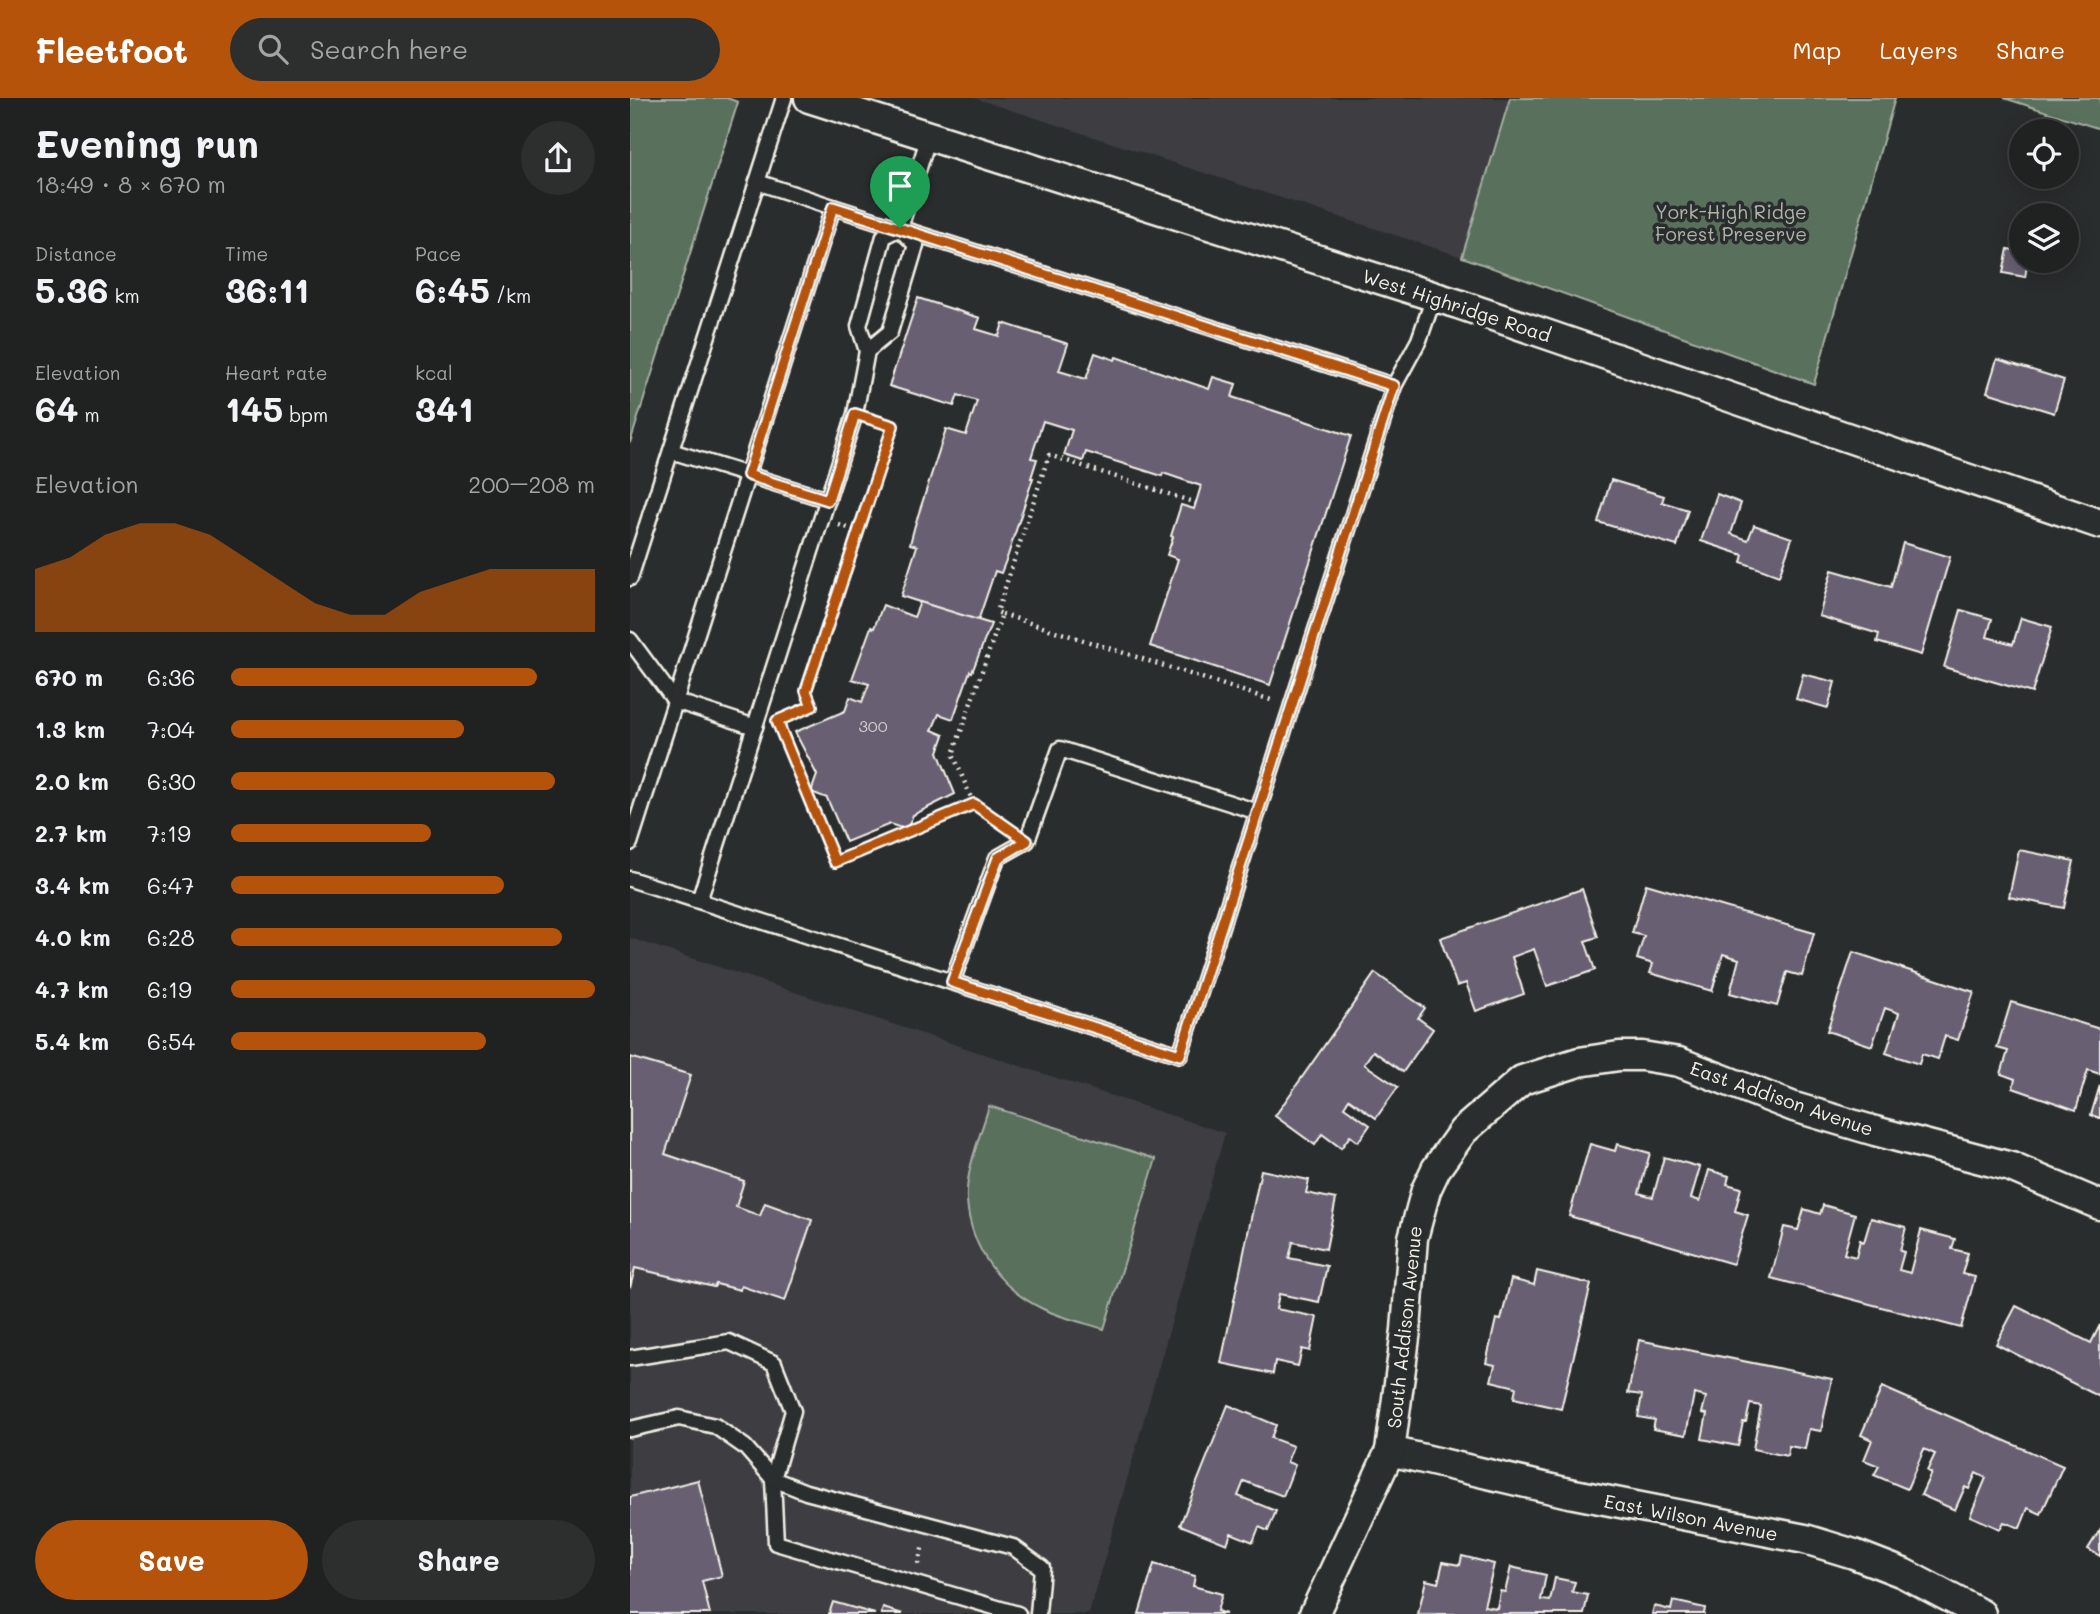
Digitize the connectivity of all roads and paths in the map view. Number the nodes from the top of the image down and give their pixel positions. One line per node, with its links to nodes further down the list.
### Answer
1 (784, 98): 4 (lane)
2 (809, 98): 3 (street, West Highridge Road)
3 (929, 136): 6 (lane); 7 (street, West Highridge Road)
4 (757, 182): 5 (lane); 13 (lane)
5 (833, 207): 6 (lane); 14 (lane)
6 (900, 228): 8 (lane); 8 (lane); 9 (lane)
7 (1434, 297): 9 (lane); 17 (street, West Highridge Road)
8 (867, 351): 11 (lane)
9 (1394, 386): 25 (lane)
10 (876, 406): 12 (path)
11 (855, 414): 12 (path); 15 (lane)
12 (872, 419): 24 (path)
13 (671, 451): 14 (lane); 18 (lane)
14 (748, 475): 15 (lane); 21 (lane)
15 (828, 500): 23 (lane)
16 (1196, 503): 19 (path)
17 (2100, 524)
18 (630, 578)
19 (1002, 614): 22 (path); 24 (path)
20 (630, 640): 21 (lane)
21 (675, 701): 23 (lane); 27 (lane)
22 (1275, 701)
23 (755, 727): 29 (lane)
24 (974, 804): 26 (path)
25 (1258, 812): 26 (lane); 30 (lane)
26 (1027, 841): 30 (lane)
27 (630, 843)
28 (630, 879): 29 (lane)
29 (699, 901): 30 (lane)
30 (952, 982)
31 (1471, 1123): 32 (street, East Addison Avenue); 35 (street, South Addison Avenue)
32 (2100, 1205)
33 (630, 1358): 36 (lane)
34 (630, 1429): 36 (lane)
35 (1390, 1451): 41 (street, South Addison Avenue); 42 (street, East Wilson Avenue)
36 (773, 1479): 37 (lane); 38 (lane)
37 (929, 1524): 38 (path); 40 (lane)
38 (912, 1583): 39 (lane)
39 (1018, 1614)
40 (1038, 1614)
41 (1314, 1614)
42 (1981, 1614)

